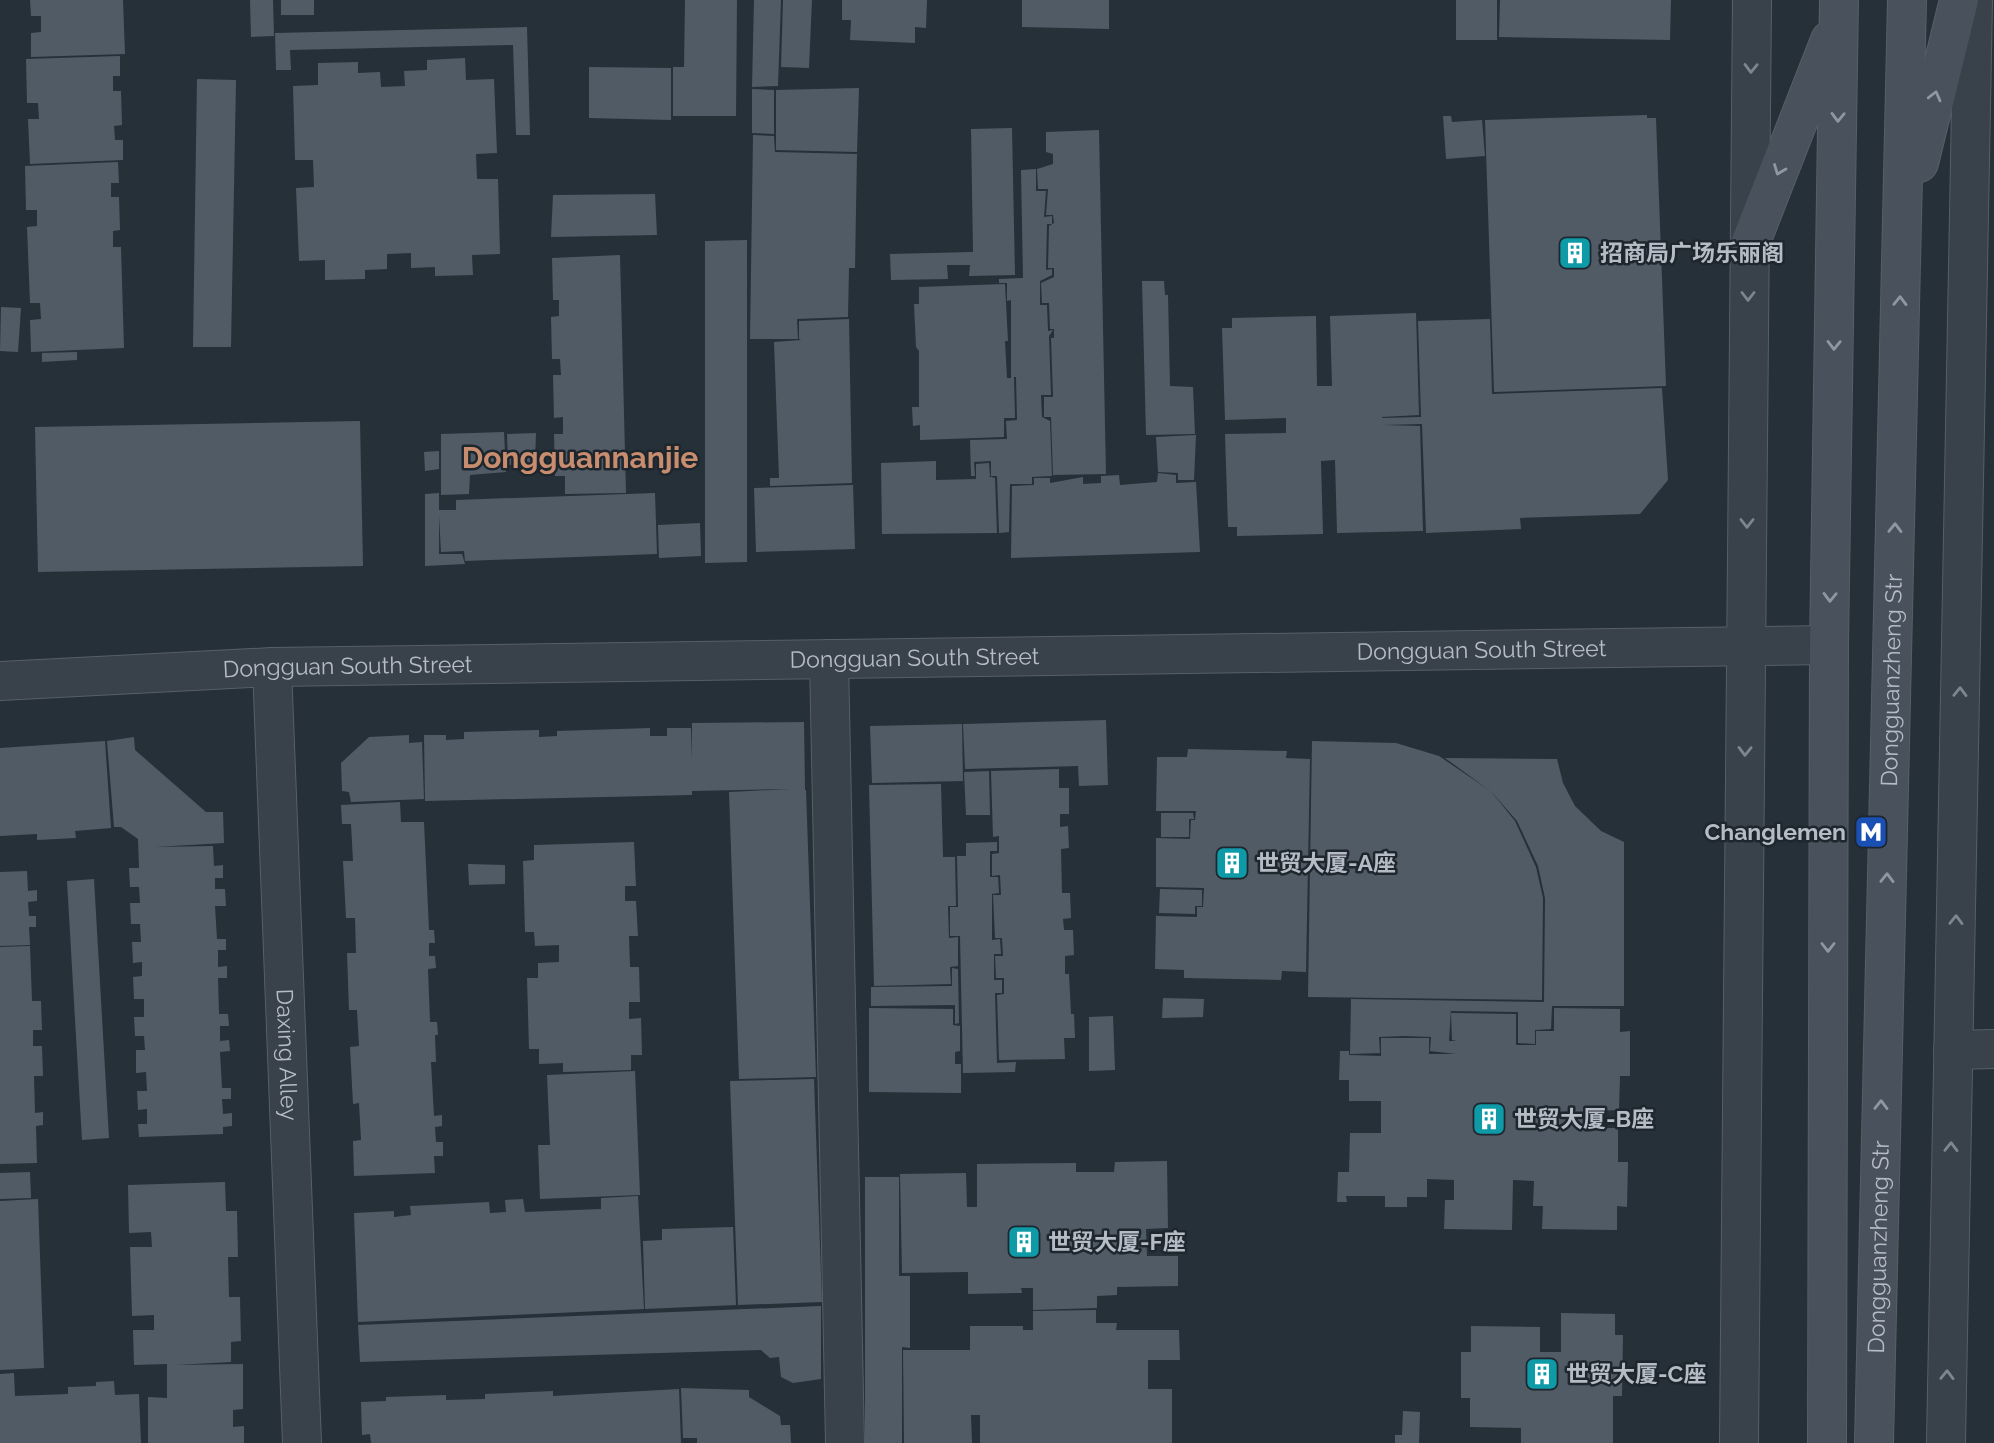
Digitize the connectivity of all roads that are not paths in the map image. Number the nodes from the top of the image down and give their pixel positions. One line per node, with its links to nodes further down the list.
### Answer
1 (1752, 0): 7 (street, one-way to 7)
2 (1907, 0): 6 (main road, Dongguanzheng Str)
3 (1959, 0): 6 (main road, one-way to 3)
4 (1973, 0): 14 (street, one-way to 4)
5 (1839, 8): 7 (main road, one-way to 7); 8 (main road, one-way to 8)
6 (1902, 233): 19 (main road, Dongguanzheng Str, one-way to 6)
7 (1748, 247): 9 (street, one-way to 9)
8 (1829, 645): 9 (street, Dongguan South Street); 18 (main road, one-way to 18)
9 (1746, 647): 10 (street, Dongguan South Street); 17 (street, one-way to 17)
10 (829, 659): 11 (street, Dongguan South Street); 16 (street)
11 (272, 667): 12 (street, Dongguan South Street); 15 (street, Daxing Alley)
12 (0, 681)
13 (1994, 1049): 14 (street)
14 (1953, 1050): 20 (street, one-way to 14)
15 (302, 1443)
16 (845, 1443)
17 (1739, 1443)
18 (1827, 1443)
19 (1874, 1443)
20 (1946, 1443)

